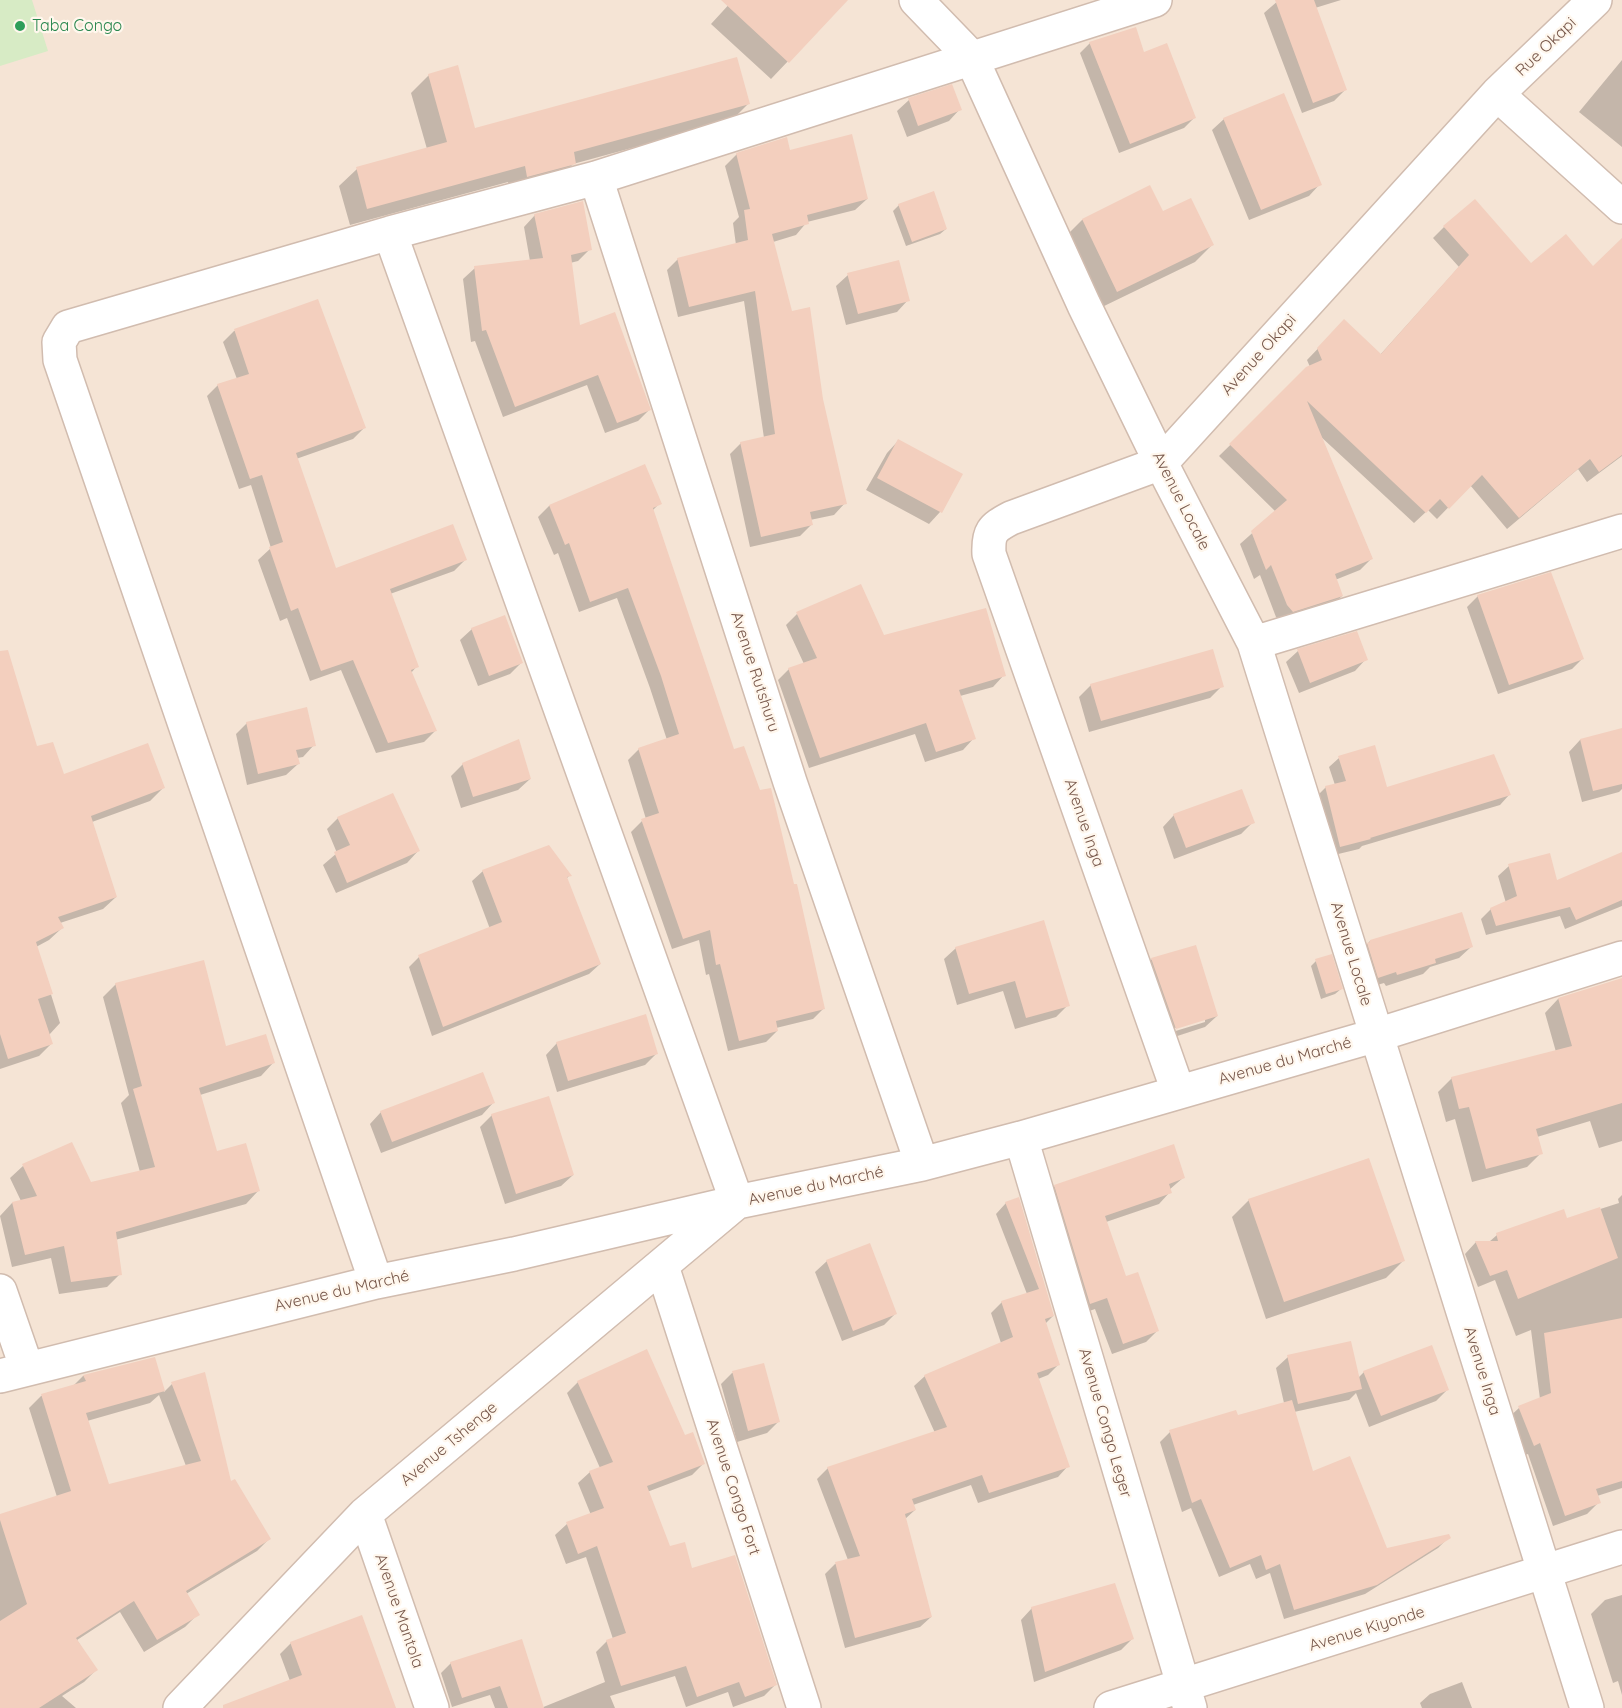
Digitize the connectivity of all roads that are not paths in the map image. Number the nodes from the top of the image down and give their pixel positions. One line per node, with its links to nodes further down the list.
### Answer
1 (916, 0): 4 (street, Avenue Locale)
2 (1155, 0): 4 (street)
3 (1595, 0): 5 (street, Rue Okapi)
4 (971, 57): 6 (street); 9 (street, Avenue Locale)
5 (1497, 94): 7 (street); 9 (street, Avenue Okapi)
6 (596, 178): 8 (street); 17 (street, Avenue Rutshuru)
7 (1622, 207)
8 (390, 233): 18 (street); 20 (street)
9 (1161, 463): 11 (street, Avenue Okapi); 12 (street, Avenue Locale)
10 (1622, 531): 12 (street)
11 (989, 554): 15 (street, Avenue Inga)
12 (1254, 643): 14 (street, Avenue Locale)
13 (1622, 958): 14 (street, Avenue du Marché)
14 (1377, 1035): 15 (street, Avenue du Marché); 25 (street, Avenue Inga)
15 (1178, 1091): 16 (street, Avenue du Marché)
16 (1021, 1138): 17 (street, Avenue du Marché); 26 (street, Avenue Congo Leger)
17 (922, 1164): 18 (street, Avenue du Marché)
18 (737, 1202): 19 (street, Avenue Tshenge); 20 (street, Avenue du Marché)
19 (662, 1266): 23 (street, Avenue Tshenge); 29 (street, Avenue Congo Fort)
20 (376, 1282): 22 (street, Avenue du Marché)
21 (0, 1291): 22 (street)
22 (13, 1372)
23 (365, 1514): 27 (street, Avenue Tshenge); 28 (street, Avenue Mantola)
24 (1622, 1547): 25 (street, Avenue Kiyonde)
25 (1545, 1572): 26 (street, Avenue Kiyonde); 31 (street, Avenue Inga)
26 (1187, 1697): 30 (street, Avenue Kiyonde)
27 (180, 1708)
28 (432, 1708)
29 (804, 1708)
30 (1111, 1708)
31 (1587, 1708)

